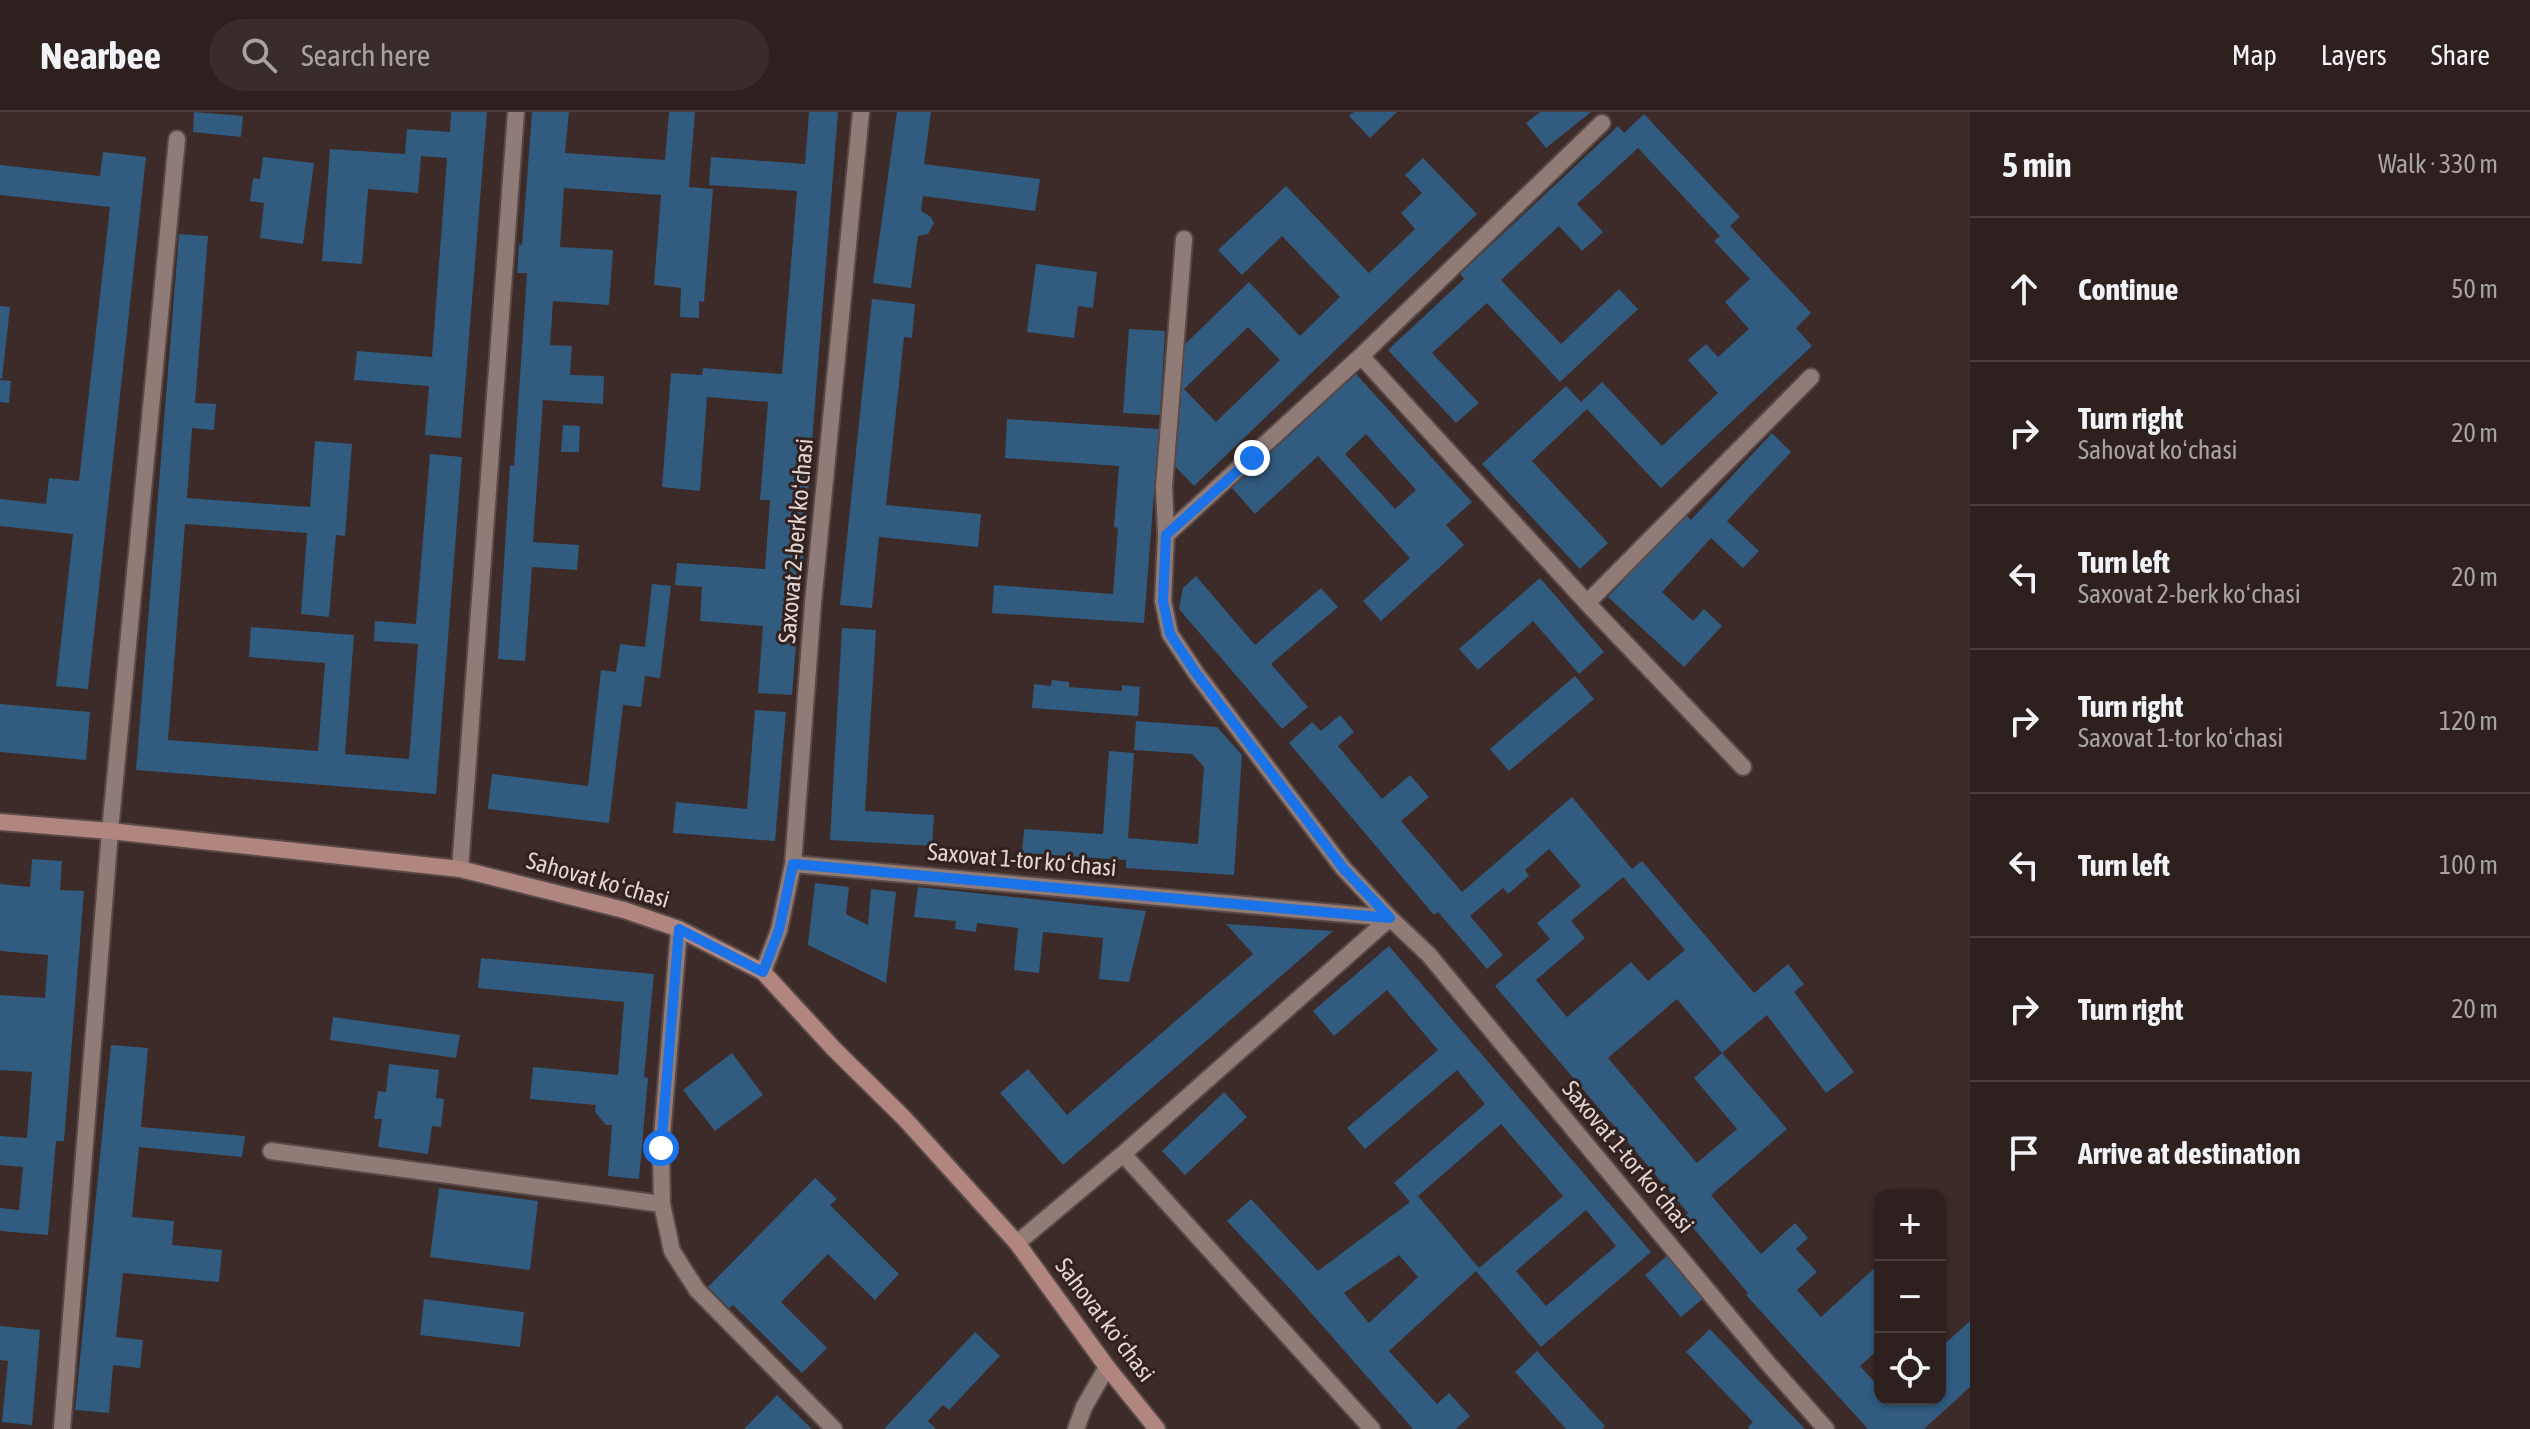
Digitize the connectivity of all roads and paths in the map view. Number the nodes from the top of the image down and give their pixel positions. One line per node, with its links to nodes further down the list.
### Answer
1 (516, 112): 14 (street)
2 (861, 112): 13 (street, Saxovat 2-berk koʻchasi)
3 (1602, 123): 6 (street)
4 (177, 139): 12 (street)
5 (1184, 239): 8 (street)
6 (1361, 356): 8 (street); 9 (street)
7 (1811, 377): 9 (street)
8 (1166, 535): 15 (street)
9 (1587, 603): 10 (street)
10 (1743, 767)
11 (0, 822): 12 (street, Sahovat koʻchasi)
12 (110, 831): 14 (street, Sahovat koʻchasi); 23 (street)
13 (793, 864): 15 (street, Saxovat 1-tor koʻchasi); 17 (street, Saxovat 2-berk koʻchasi)
14 (460, 869): 16 (street, Sahovat koʻchasi)
15 (1390, 918): 19 (street); 28 (street, Saxovat 1-tor koʻchasi)
16 (679, 929): 17 (street, Sahovat koʻchasi); 20 (street)
17 (763, 972): 21 (street, Sahovat koʻchasi)
18 (271, 1151): 20 (street)
19 (1123, 1154): 21 (street); 27 (street)
20 (662, 1204): 24 (street)
21 (1017, 1243): 22 (street, Sahovat koʻchasi)
22 (1107, 1367): 25 (street); 26 (street, Sahovat koʻchasi)
23 (62, 1429)
24 (834, 1429)
25 (1076, 1429)
26 (1157, 1429)
27 (1372, 1429)
28 (1826, 1429)

